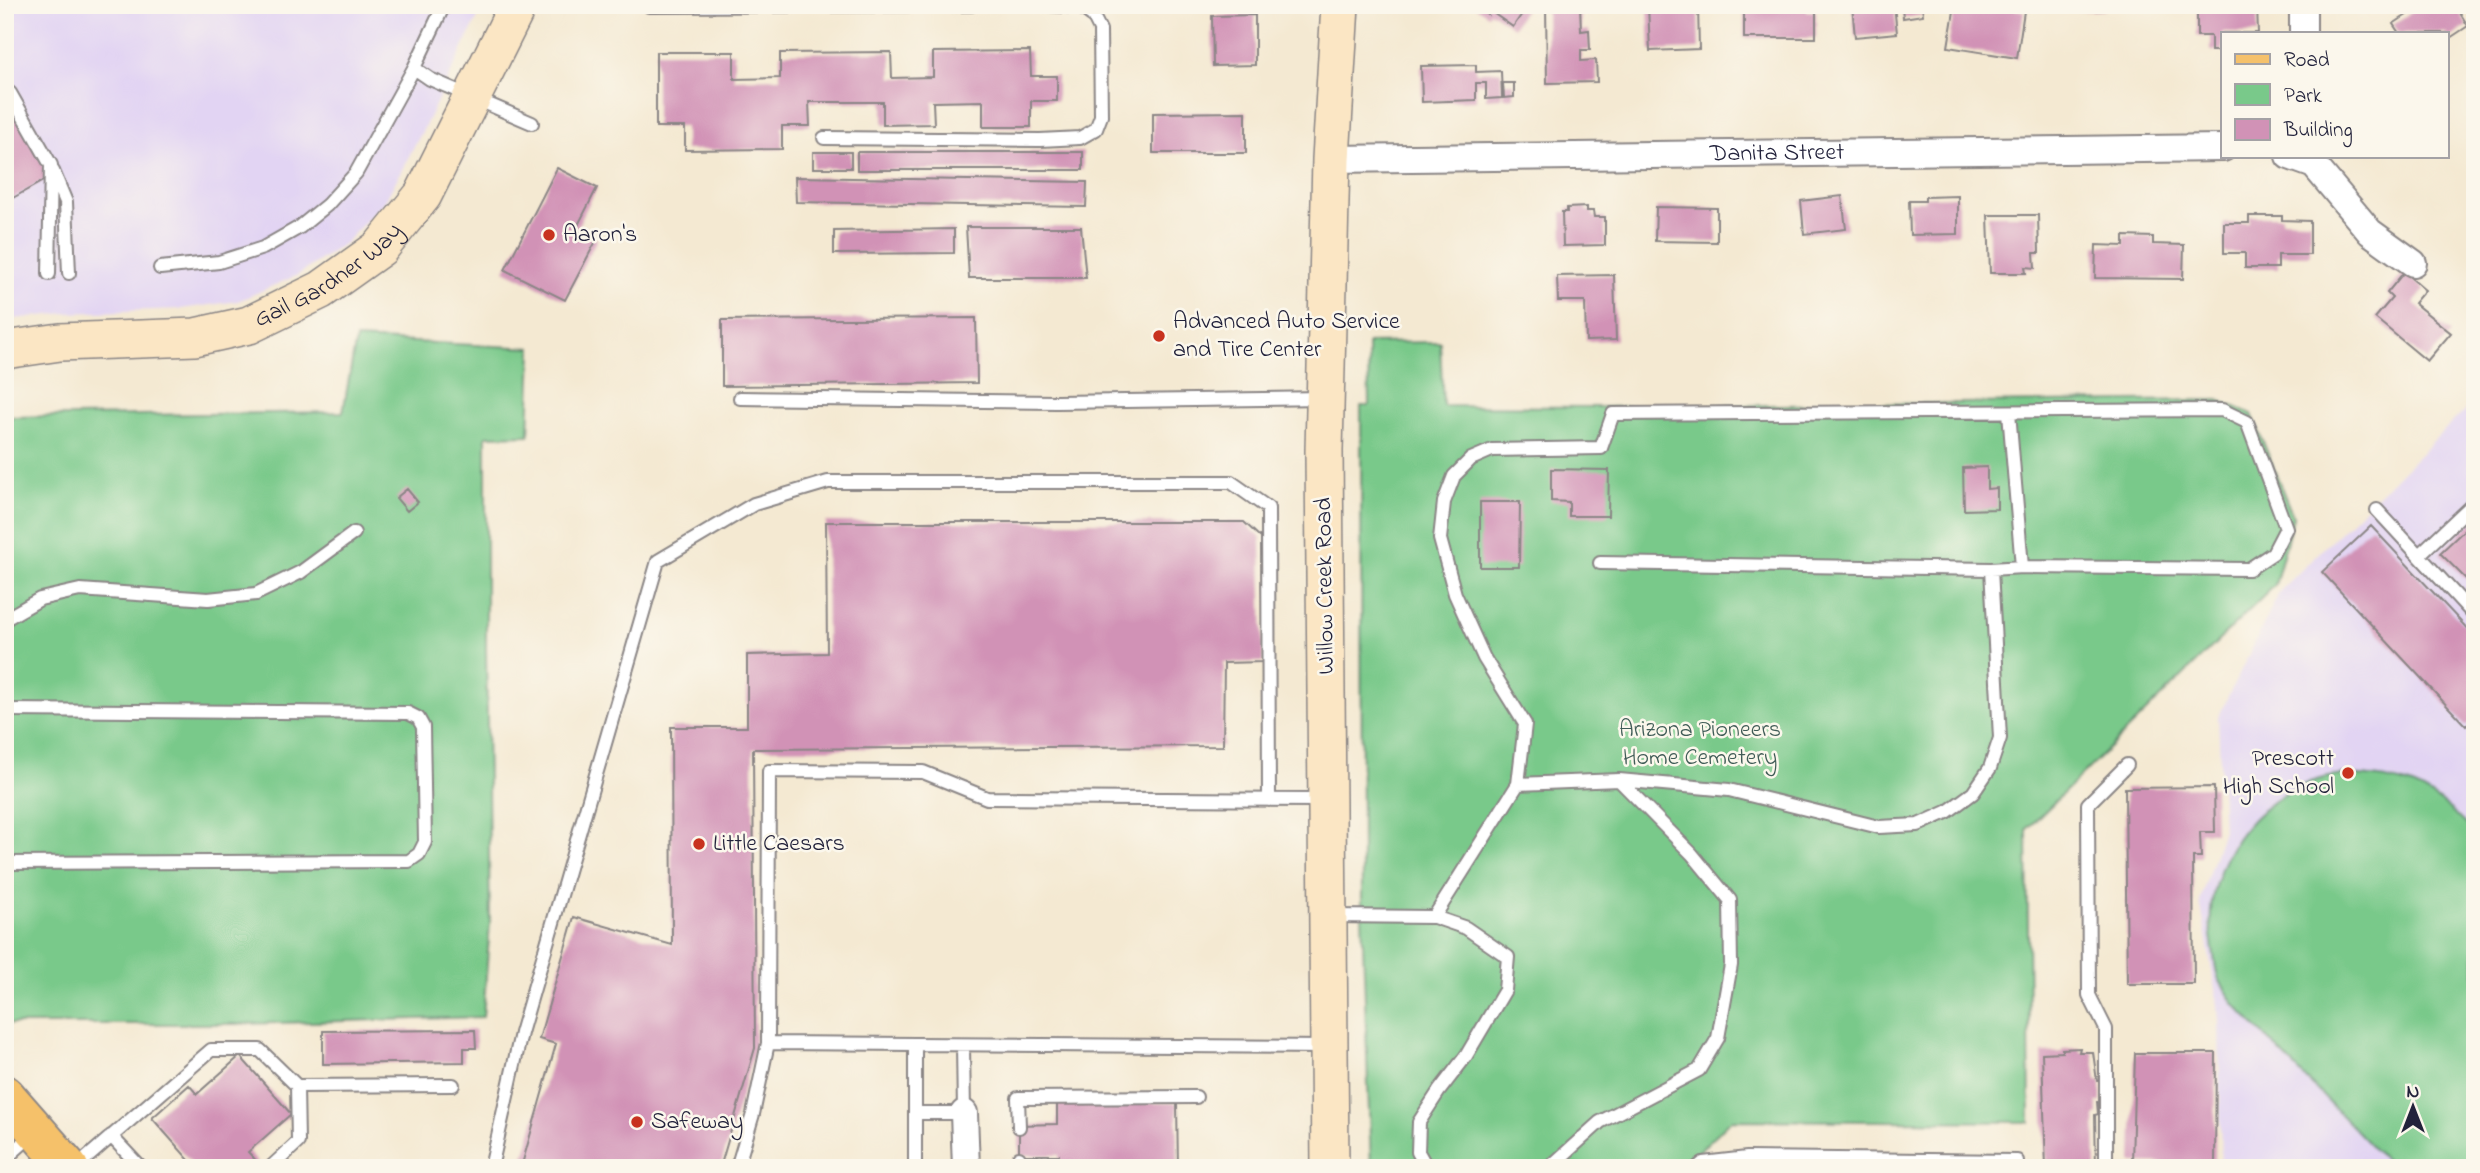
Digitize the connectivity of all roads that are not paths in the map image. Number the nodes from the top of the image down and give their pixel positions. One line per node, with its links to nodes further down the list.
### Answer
1 (444, 5): 9 (lane)
2 (518, 5): 11 (main road, Gail Gardner Way)
3 (971, 5): 7 (lane)
4 (1049, 5): 13 (lane)
5 (1340, 5): 16 (main road, Willow Creek Road)
6 (2302, 5): 8 (street)
7 (649, 6)
8 (2303, 32)
9 (414, 68): 11 (lane); 19 (lane)
10 (5, 92): 17 (lane)
11 (471, 97): 12 (lane); 22 (main road, Gail Gardner Way)
12 (532, 123)
13 (824, 138)
14 (2221, 148): 16 (street, Danita Street)
15 (2295, 158): 18 (street)
16 (1331, 159): 24 (main road, Willow Creek Road)
17 (51, 165): 20 (lane); 21 (lane)
18 (2413, 264)
19 (160, 268)
20 (69, 273)
21 (50, 274)
22 (5, 350)
23 (740, 398): 24 (lane)
24 (1326, 398): 40 (main road, Willow Creek Road)
25 (2009, 412): 31 (lane); 31 (lane); 38 (lane)
26 (2475, 502): 29 (lane)
27 (2377, 510): 29 (lane)
28 (354, 533): 34 (lane)
29 (2419, 555): 33 (lane)
30 (1600, 563): 32 (lane)
31 (2022, 567): 32 (lane)
32 (1991, 569): 37 (lane)
33 (2475, 616)
34 (5, 622)
35 (5, 710): 41 (lane)
36 (2127, 765): 70 (lane)
37 (1619, 780): 38 (lane); 67 (lane)
38 (1518, 783): 43 (lane)
39 (1269, 800): 40 (lane); 44 (lane); 61 (lane)
40 (1328, 800): 42 (main road, Willow Creek Road)
41 (5, 863)
42 (1328, 916): 43 (lane); 47 (main road, Willow Creek Road)
43 (1434, 917): 66 (lane)
44 (768, 1043): 45 (lane); 62 (lane)
45 (915, 1044): 46 (lane); 53 (lane)
46 (963, 1045): 47 (lane); 52 (lane)
47 (1329, 1047): 65 (main road, Willow Creek Road)
48 (453, 1085): 49 (lane)
49 (297, 1086): 55 (lane); 60 (lane)
50 (1196, 1097): 54 (lane)
51 (15, 1110): 56 (lane); 57 (main road)
52 (964, 1112): 53 (lane); 64 (street)
53 (915, 1113): 63 (lane)
54 (1019, 1127)
55 (111, 1136): 58 (lane); 59 (lane)
56 (5, 1160)
57 (69, 1168)
58 (75, 1168)
59 (141, 1168)
60 (270, 1168)
61 (491, 1168)
62 (737, 1168)
63 (915, 1168)
64 (966, 1168)
65 (1330, 1168)
66 (1427, 1168)
67 (1549, 1168)
68 (1697, 1168): 69 (lane)
69 (2017, 1168)
70 (2106, 1168)

